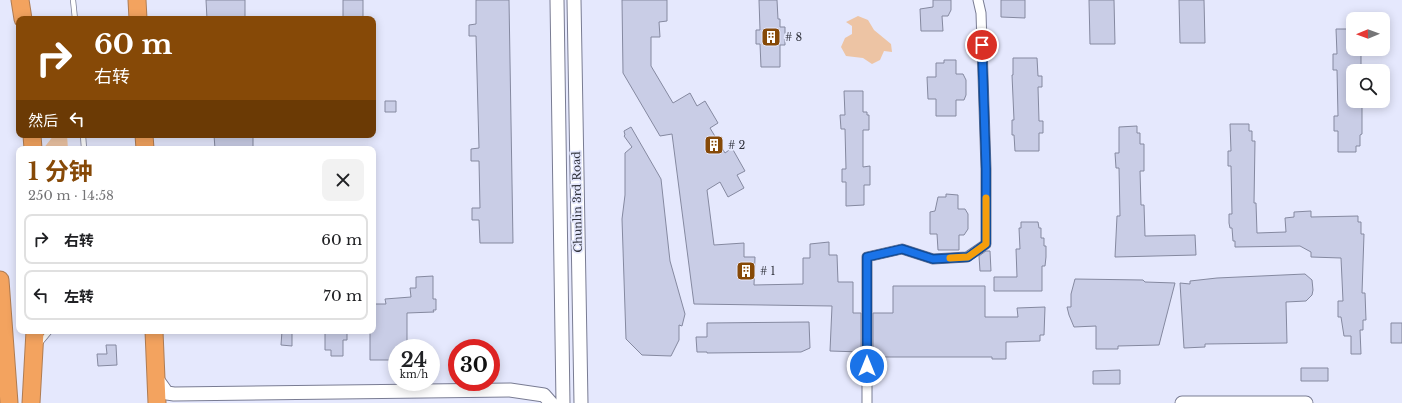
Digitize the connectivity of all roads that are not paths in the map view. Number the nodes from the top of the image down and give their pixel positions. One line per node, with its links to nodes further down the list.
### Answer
1 (20, 0): 7 (highway)
2 (73, 0): 8 (lane)
3 (137, 0): 9 (highway)
4 (557, 0): 20 (street, Chunlin 3rd Road)
5 (574, 0): 21 (street, Chunlin 3rd Road)
6 (978, 0): 22 (street)
7 (23, 16)
8 (75, 16)
9 (138, 16)
10 (0, 280): 16 (highway)
11 (36, 334): 14 (highway)
12 (47, 334): 14 (lane)
13 (154, 334): 15 (highway)
14 (34, 349): 17 (highway)
15 (157, 379): 18 (highway); 19 (street)
16 (9, 403)
17 (30, 403)
18 (157, 403)
19 (551, 403)
20 (563, 403)
21 (581, 403)
22 (867, 403)
23 (1182, 403): 24 (street)
24 (1216, 403): 25 (street)
25 (1306, 403)

